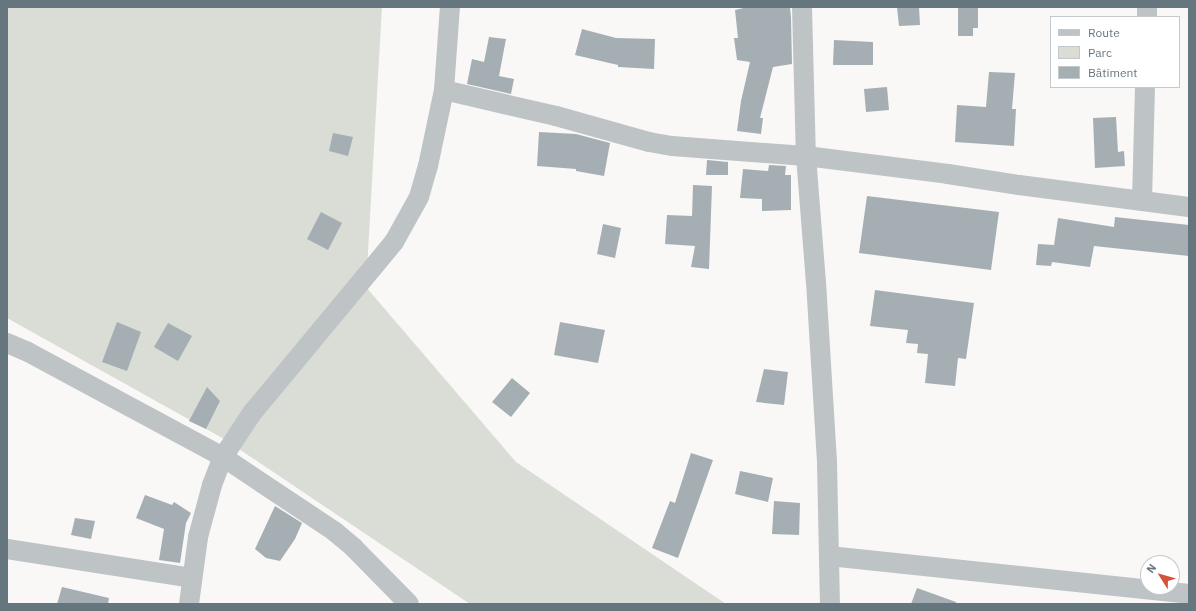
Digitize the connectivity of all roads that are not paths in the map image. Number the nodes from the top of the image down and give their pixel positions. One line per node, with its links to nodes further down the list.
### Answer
1 (450, 7): 4 (street)
2 (802, 7): 5 (street)
3 (1145, 88): 6 (street)
4 (444, 90): 5 (street); 9 (street)
5 (806, 156): 6 (street); 11 (street)
6 (1142, 201): 7 (street)
7 (1189, 207)
8 (7, 343): 9 (street)
9 (223, 457): 12 (street); 15 (street)
10 (7, 549): 12 (street)
11 (829, 556): 13 (street); 16 (street)
12 (192, 578): 14 (street)
13 (1189, 594)
14 (189, 604)
15 (409, 604)
16 (830, 604)

